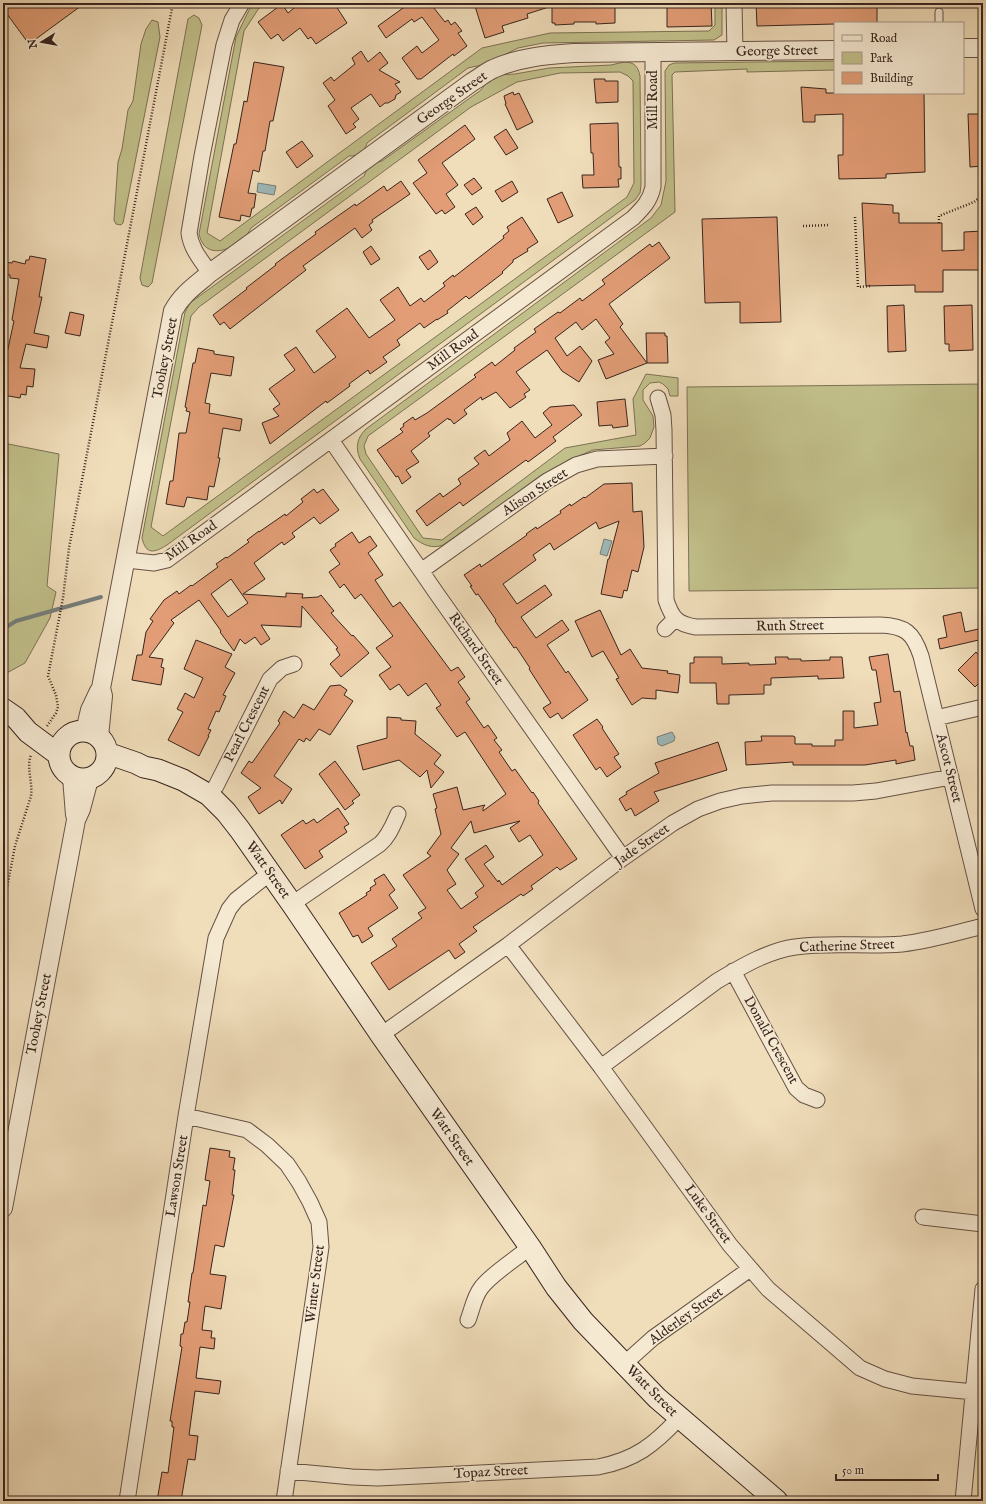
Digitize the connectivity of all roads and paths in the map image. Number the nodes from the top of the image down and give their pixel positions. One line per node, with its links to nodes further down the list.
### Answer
1 (173, 3): 28 (path)
2 (242, 3): 16 (street)
3 (734, 3): 9 (street)
4 (940, 12): 5 (lane)
5 (939, 22)
6 (964, 48): 7 (street)
7 (983, 48)
8 (834, 50): 9 (street, George Street)
9 (735, 51): 10 (street, George Street)
10 (653, 53): 16 (street, George Street); 19 (street, Mill Road)
11 (983, 196): 13 (path)
12 (855, 217): 17 (path)
13 (939, 223)
14 (803, 226): 15 (path)
15 (829, 226)
16 (210, 273): 21 (street, Toohey Street)
17 (871, 286)
18 (658, 398): 20 (street, Ruth Street)
19 (331, 440): 21 (street, Mill Road); 22 (street, Richard Street)
20 (664, 456): 22 (street, Alison Street); 23 (street, Ruth Street)
21 (127, 560): 31 (street, Toohey Street)
22 (421, 571): 35 (street, Richard Street)
23 (907, 631): 27 (street, Ascot Street)
24 (294, 664): 33 (street, Pearl Crescent)
25 (983, 707): 27 (street)
26 (9, 714): 29 (main road)
27 (936, 718): 32 (street, Ascot Street)
28 (48, 726)
29 (62, 747): 31 (main road); 31 (main road)
30 (33, 751): 39 (path)
31 (92, 758): 33 (main road, Watt Street); 48 (street, Toohey Street)
32 (951, 777): 35 (street, Jade Street); 36 (street, Ascot Street)
33 (209, 795): 37 (main road, Watt Street)
34 (398, 814): 38 (street)
35 (623, 858): 42 (street, Jade Street)
36 (978, 867): 40 (street, Ascot Street)
37 (270, 873): 38 (main road, Watt Street); 47 (street, Lawson Street)
38 (292, 904): 44 (main road, Watt Street)
39 (3, 909)
40 (983, 909)
41 (983, 926): 43 (street, Catherine Street)
42 (508, 945): 44 (street, Jade Street); 45 (street, Luke Street)
43 (733, 971): 45 (street, Catherine Street); 46 (street, Donald Crescent)
44 (381, 1035): 51 (main road, Watt Street)
45 (600, 1067): 52 (street, Luke Street)
46 (817, 1100)
47 (186, 1116): 58 (street, Winter Street); 59 (street, Lawson Street)
48 (3, 1208)
49 (923, 1217): 50 (street)
50 (983, 1224)
51 (530, 1247): 54 (street); 55 (main road, Watt Street)
52 (750, 1269): 55 (street, Alderley Street); 56 (street, Luke Street)
53 (983, 1289): 56 (street)
54 (468, 1320)
55 (624, 1364): 57 (main road, Watt Street)
56 (974, 1392): 62 (street)
57 (679, 1418): 58 (street, Topaz Street); 61 (main road, Watt Street)
58 (288, 1471): 60 (street, Winter Street)
59 (127, 1501)
60 (284, 1501)
61 (777, 1501)
62 (963, 1501)

